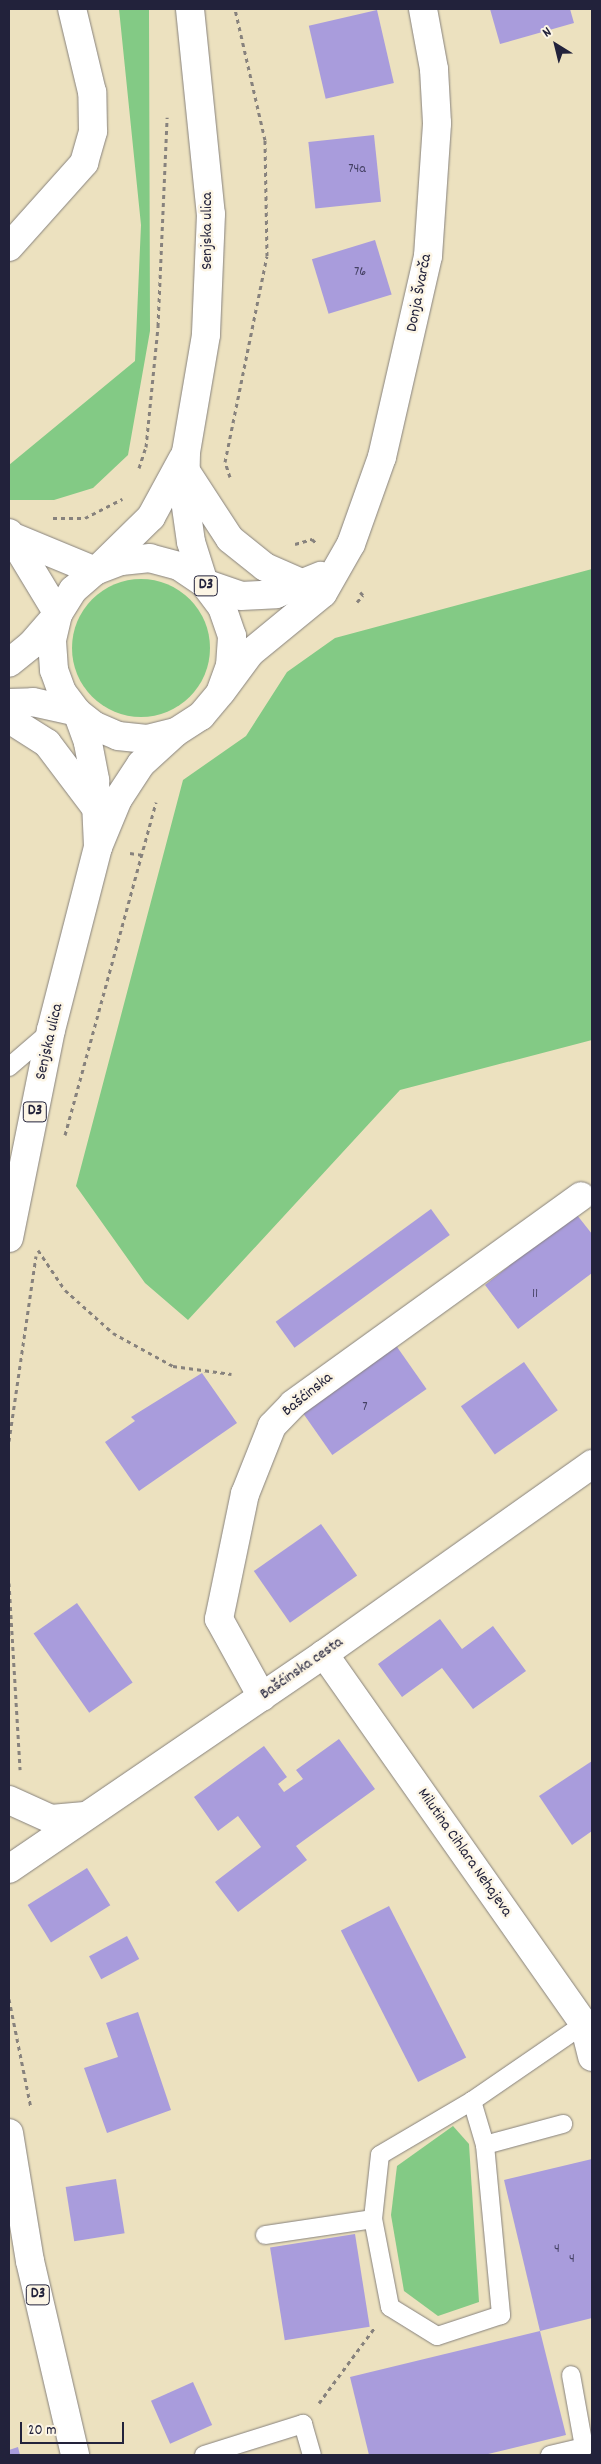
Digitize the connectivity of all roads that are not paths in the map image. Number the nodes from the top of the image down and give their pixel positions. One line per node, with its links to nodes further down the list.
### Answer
1 (72, 9): 4 (street)
2 (190, 9): 5 (street, Senjska ulica / D3)
3 (423, 9): 7 (street, Donja Švarča)
4 (9, 247)
5 (186, 461): 8 (street, Senjska ulica / D3); 9 (street, Senjska ulica / D3); 10 (street)
6 (11, 535): 8 (street); 11 (street)
7 (339, 566): 10 (street); 13 (street, Donja Švarča)
8 (95, 571): 9 (street, D3); 11 (street, D3)
9 (204, 583): 10 (street); 13 (street, D3)
10 (304, 584)
11 (58, 614): 12 (street); 15 (street, D3)
12 (9, 663)
13 (220, 693): 17 (street, D3)
14 (9, 703): 15 (street)
15 (77, 712): 17 (street, D3); 18 (street, Senjska ulica / D3)
16 (9, 719): 18 (street)
17 (176, 732): 19 (street, Senjska ulica / D3)
18 (96, 808): 19 (street, Senjska ulica / D3)
19 (98, 847): 20 (street, Senjska ulica / D3)
20 (51, 1030): 21 (lane); 23 (street, Senjska ulica / D3)
21 (9, 1067)
22 (581, 1196): 26 (street, Bašćinska)
23 (9, 1238)
24 (592, 1464): 25 (street, Bašćinska cesta)
25 (324, 1654): 26 (street, Bašćinska cesta); 30 (street, Milutina Cihlara Nehajeva)
26 (262, 1696): 28 (street, Bašćinska cesta)
27 (13, 1803): 28 (street)
28 (86, 1816): 29 (street, Bašćinska cesta)
29 (9, 1869)
30 (588, 2023): 31 (street, Milutina Cihlara Nehajeva); 32 (lane)
31 (592, 2057)
32 (472, 2101): 35 (lane); 36 (lane)
33 (563, 2124): 35 (lane)
34 (9, 2133): 39 (street, D3)
35 (485, 2146): 36 (lane)
36 (373, 2219): 37 (lane)
37 (265, 2235)
38 (571, 2375): 42 (lane)
39 (75, 2455)
40 (204, 2455): 41 (lane)
41 (312, 2455)
42 (550, 2455)

